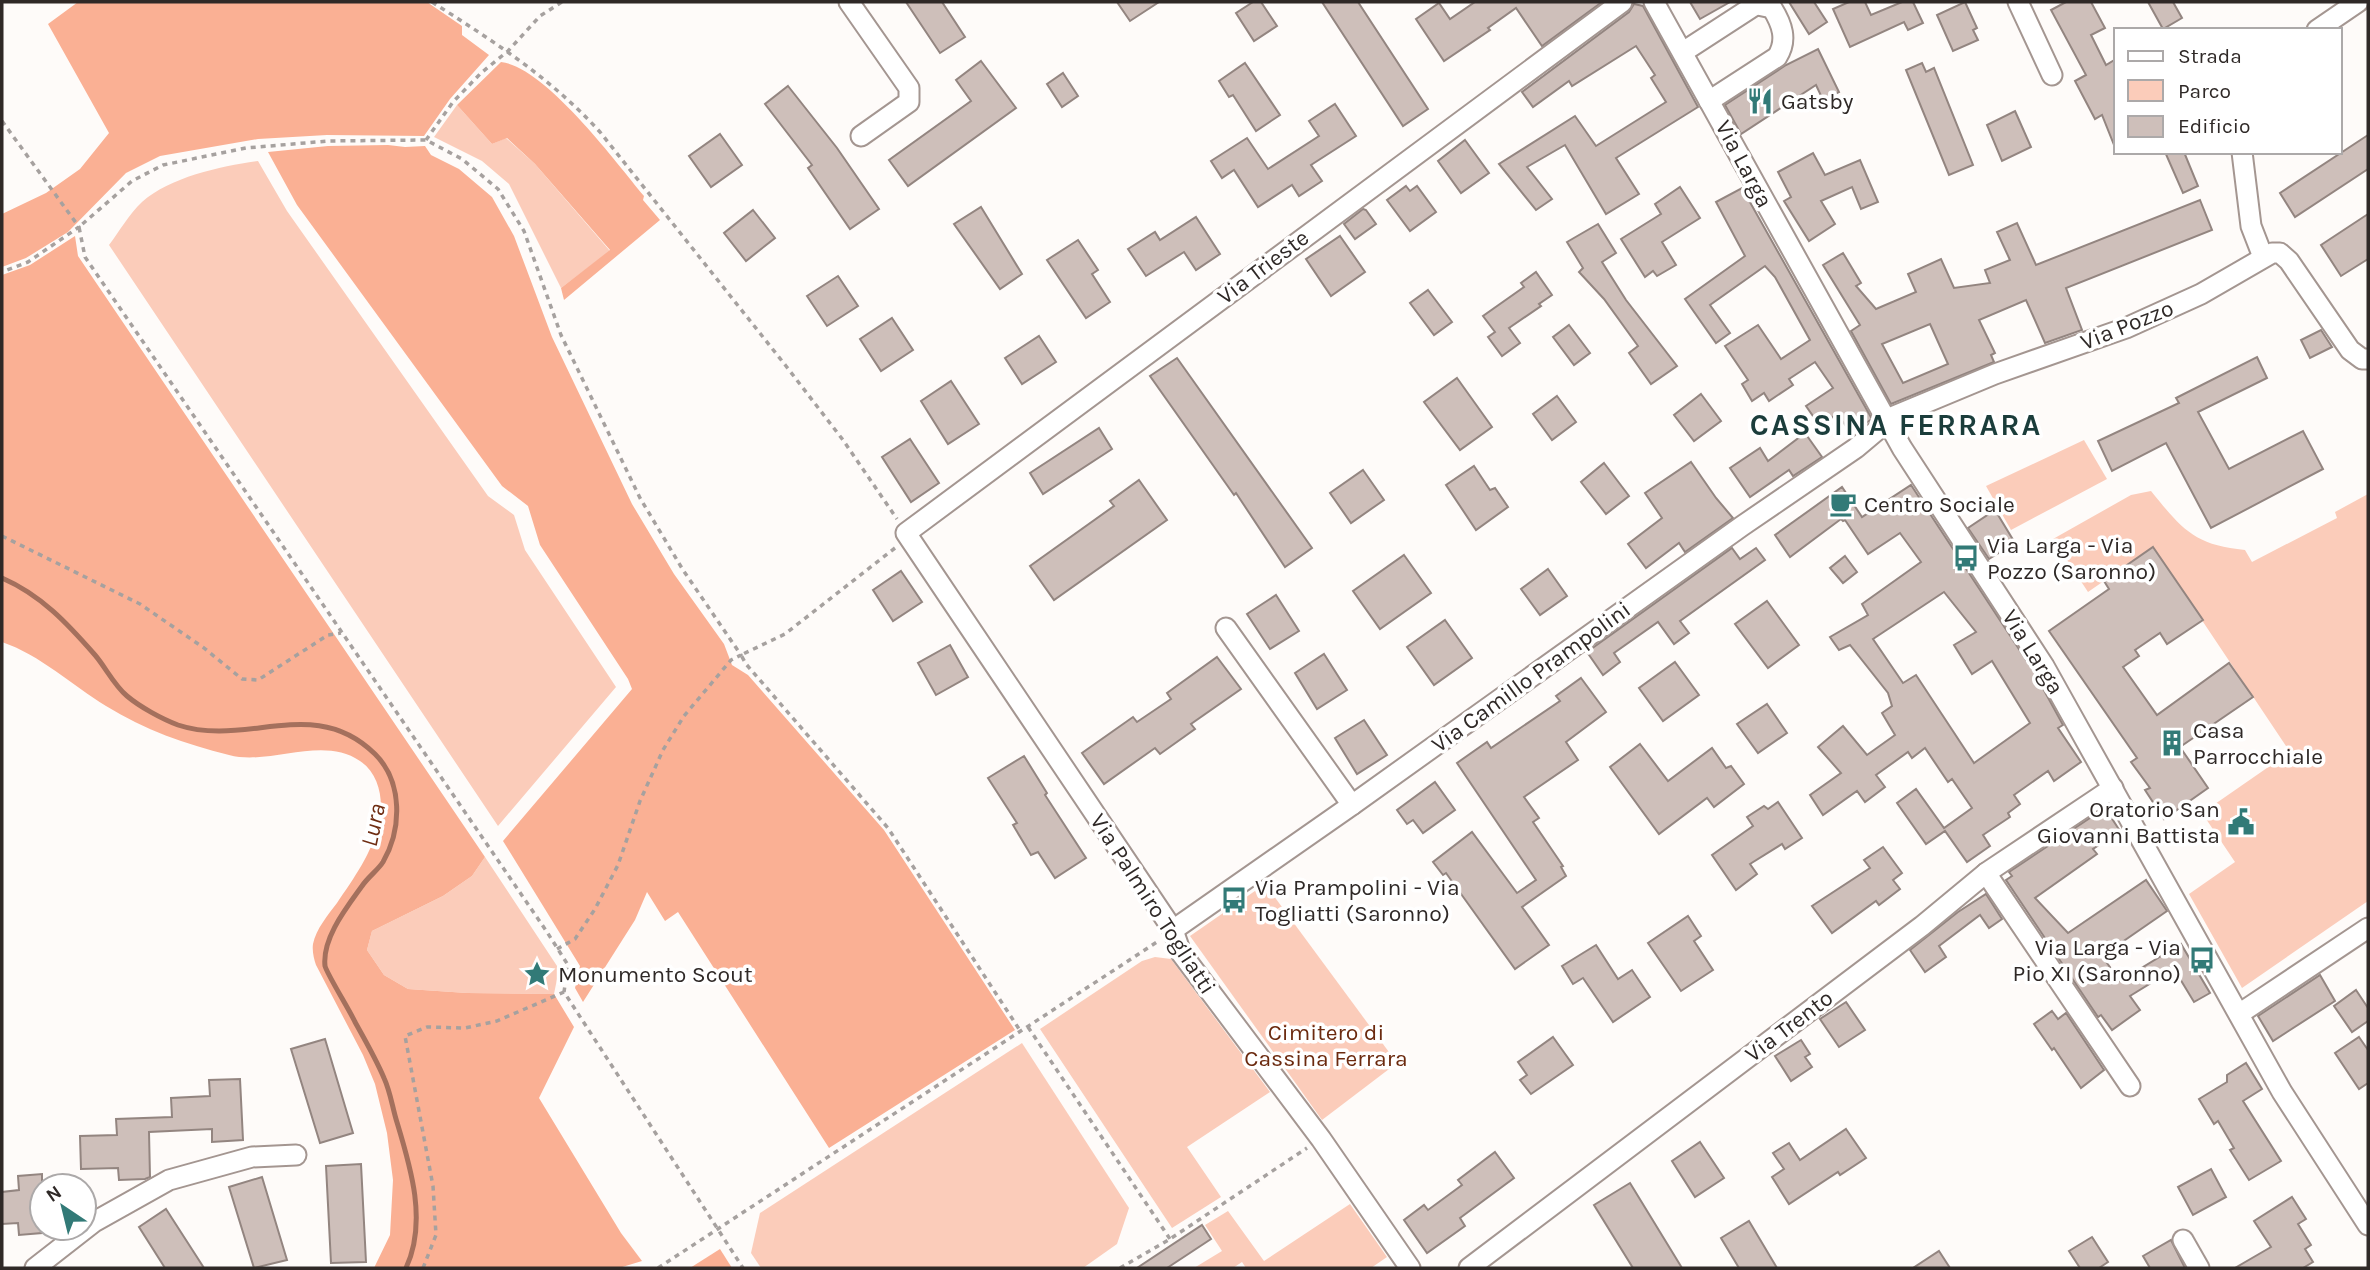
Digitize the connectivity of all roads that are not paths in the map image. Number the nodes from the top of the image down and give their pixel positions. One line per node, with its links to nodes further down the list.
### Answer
1 (849, 2): 11 (street)
2 (1622, 2): 16 (street, Via Trieste)
3 (1654, 2): 8 (street, Via Larga)
4 (2018, 2): 9 (street)
5 (1759, 4): 8 (street); 10 (street)
6 (2347, 5): 7 (street)
7 (2319, 28)
8 (1683, 52): 10 (street, Via Larga)
9 (2052, 75)
10 (1709, 101): 15 (street, Via Larga)
11 (860, 136)
12 (2242, 154): 13 (street)
13 (2263, 257): 14 (street); 15 (street, Via Pozzo)
14 (2368, 359)
15 (1887, 422): 18 (street, Via Larga); 19 (street, Via Camillo Prampolini)
16 (906, 533): 22 (street, Via Palmiro Togliatti)
17 (1226, 628): 19 (street)
18 (2113, 788): 20 (street, Via Trento); 23 (street, Via Larga)
19 (1352, 806): 22 (street, Via Camillo Prampolini)
20 (1986, 873): 24 (street); 30 (street, Via Trento)
21 (2368, 928): 23 (street)
22 (1174, 930): 29 (street, Via Palmiro Togliatti)
23 (2239, 1014): 26 (street, Via Larga)
24 (2130, 1086)
25 (296, 1155): 28 (street)
26 (2368, 1225)
27 (2183, 1240): 31 (street)
28 (35, 1268)
29 (1410, 1268)
30 (1469, 1268)
31 (2199, 1268)

